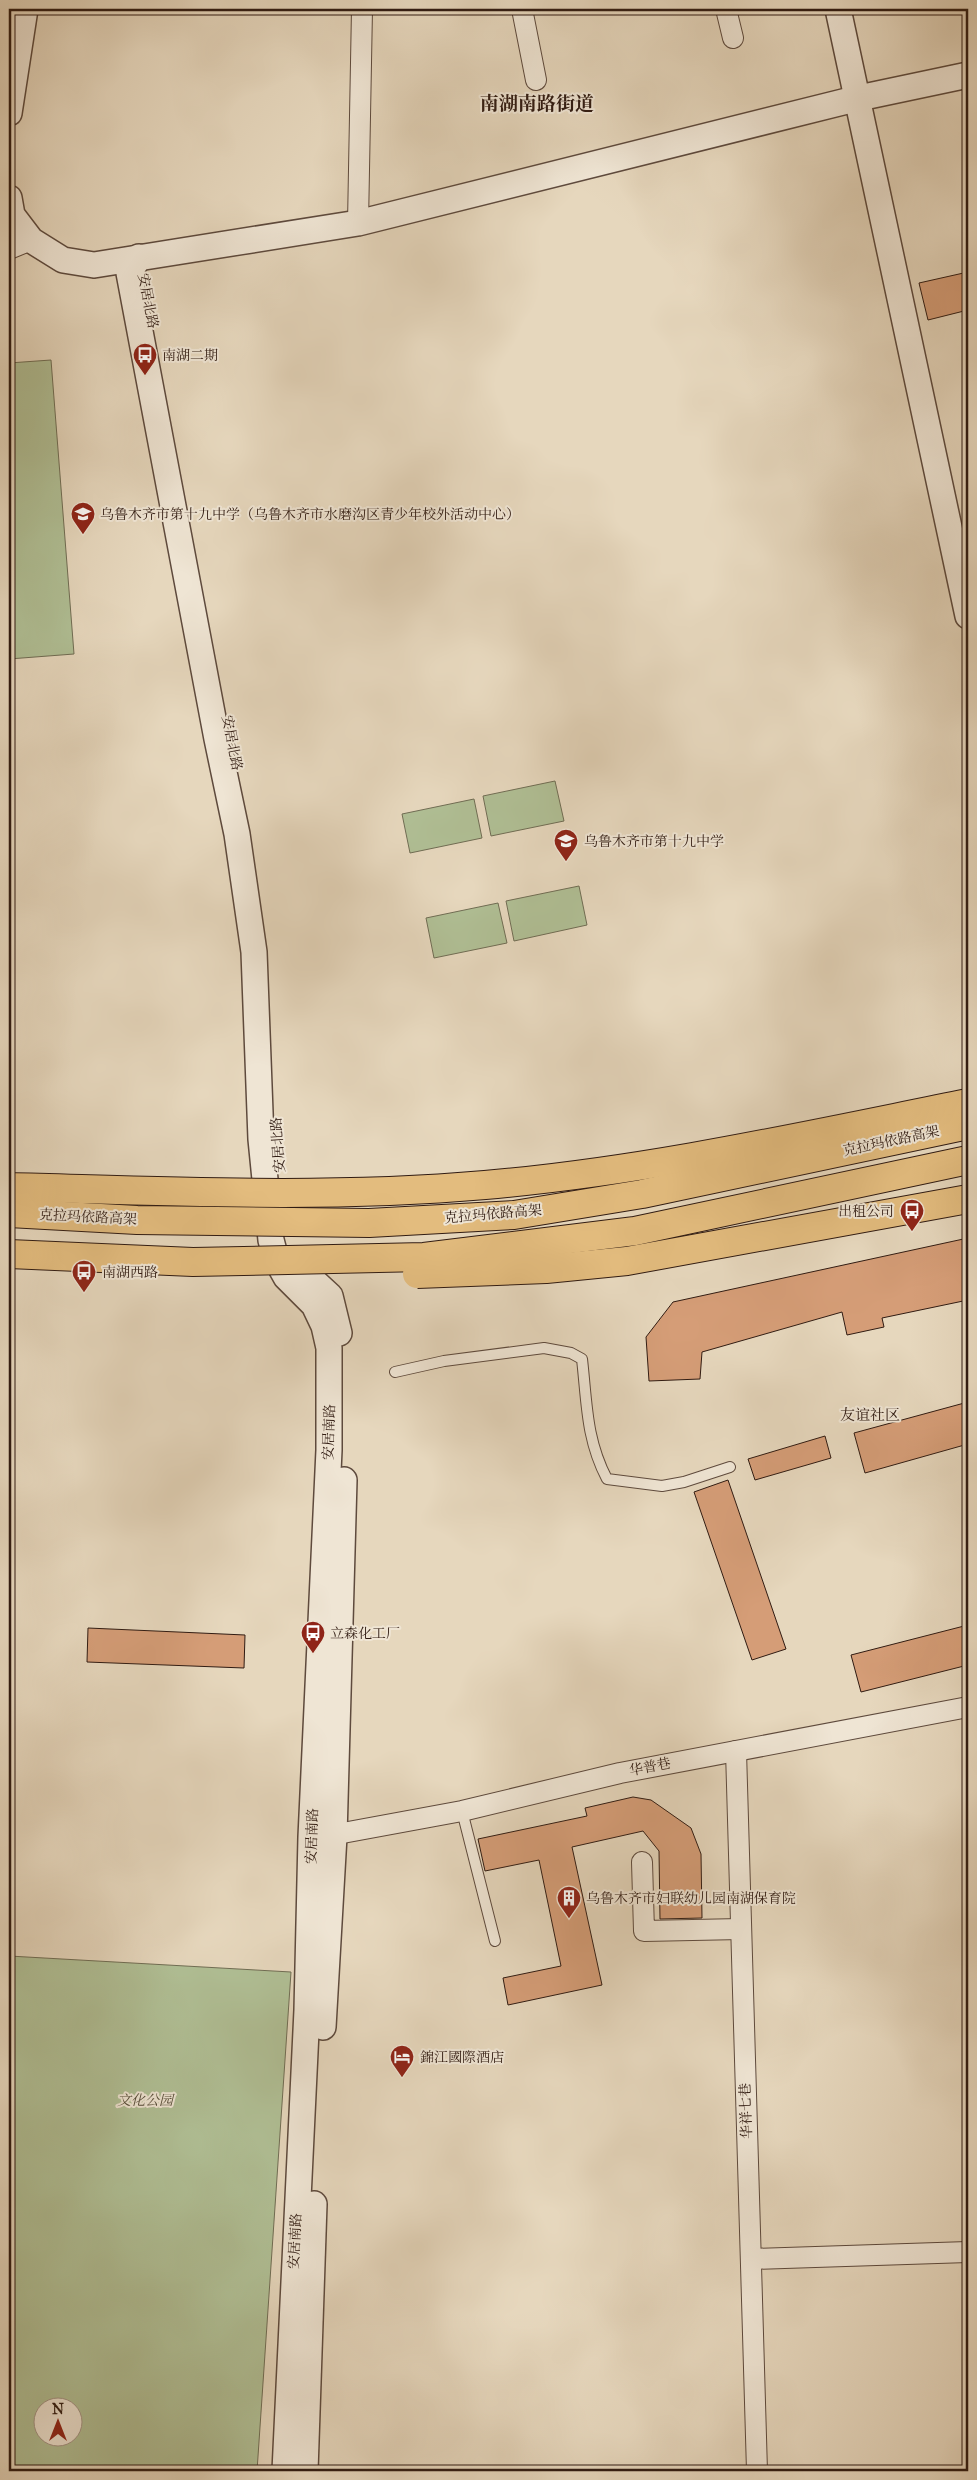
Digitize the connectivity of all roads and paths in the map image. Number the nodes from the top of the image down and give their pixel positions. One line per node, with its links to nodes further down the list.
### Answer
1 (10, 9): 7 (street)
2 (25, 9): 12 (street)
3 (362, 9): 14 (street)
4 (522, 9): 10 (street)
5 (726, 9): 8 (street)
6 (838, 9): 11 (street)
7 (9, 15)
8 (733, 38)
9 (968, 75): 11 (street)
10 (536, 80)
11 (858, 98): 14 (street); 17 (street)
12 (9, 113)
13 (9, 198): 15 (street, 安居北路)
14 (358, 223): 16 (street)
15 (16, 242): 16 (street, 安居北路)
16 (134, 265): 24 (street, 安居北路)
17 (968, 616)
18 (968, 1103): 21 (highway, bridge)
19 (968, 1125): 23 (highway, 克拉玛依路高架, bridge)
20 (968, 1160): 26 (highway, bridge)
21 (9, 1187)
22 (968, 1199): 26 (highway, bridge)
23 (9, 1213)
24 (277, 1226): 32 (street, 安居南路)
25 (9, 1254): 26 (highway, bridge)
26 (193, 1262)
27 (395, 1372): 28 (lane)
28 (730, 1467)
29 (968, 1707): 30 (street, 华普巷)
30 (736, 1751): 31 (street, 华普巷); 34 (street, 华祥七巷)
31 (462, 1811): 32 (street, 华普巷); 35 (lane)
32 (322, 1837): 38 (street, 安居南路); 39 (street, 安居南路)
33 (642, 1862): 34 (street)
34 (741, 1929): 37 (street, 华祥七巷)
35 (495, 1941)
36 (968, 2252): 37 (street)
37 (751, 2259): 40 (street, 华祥七巷)
38 (285, 2471)
39 (305, 2471)
40 (757, 2471)

